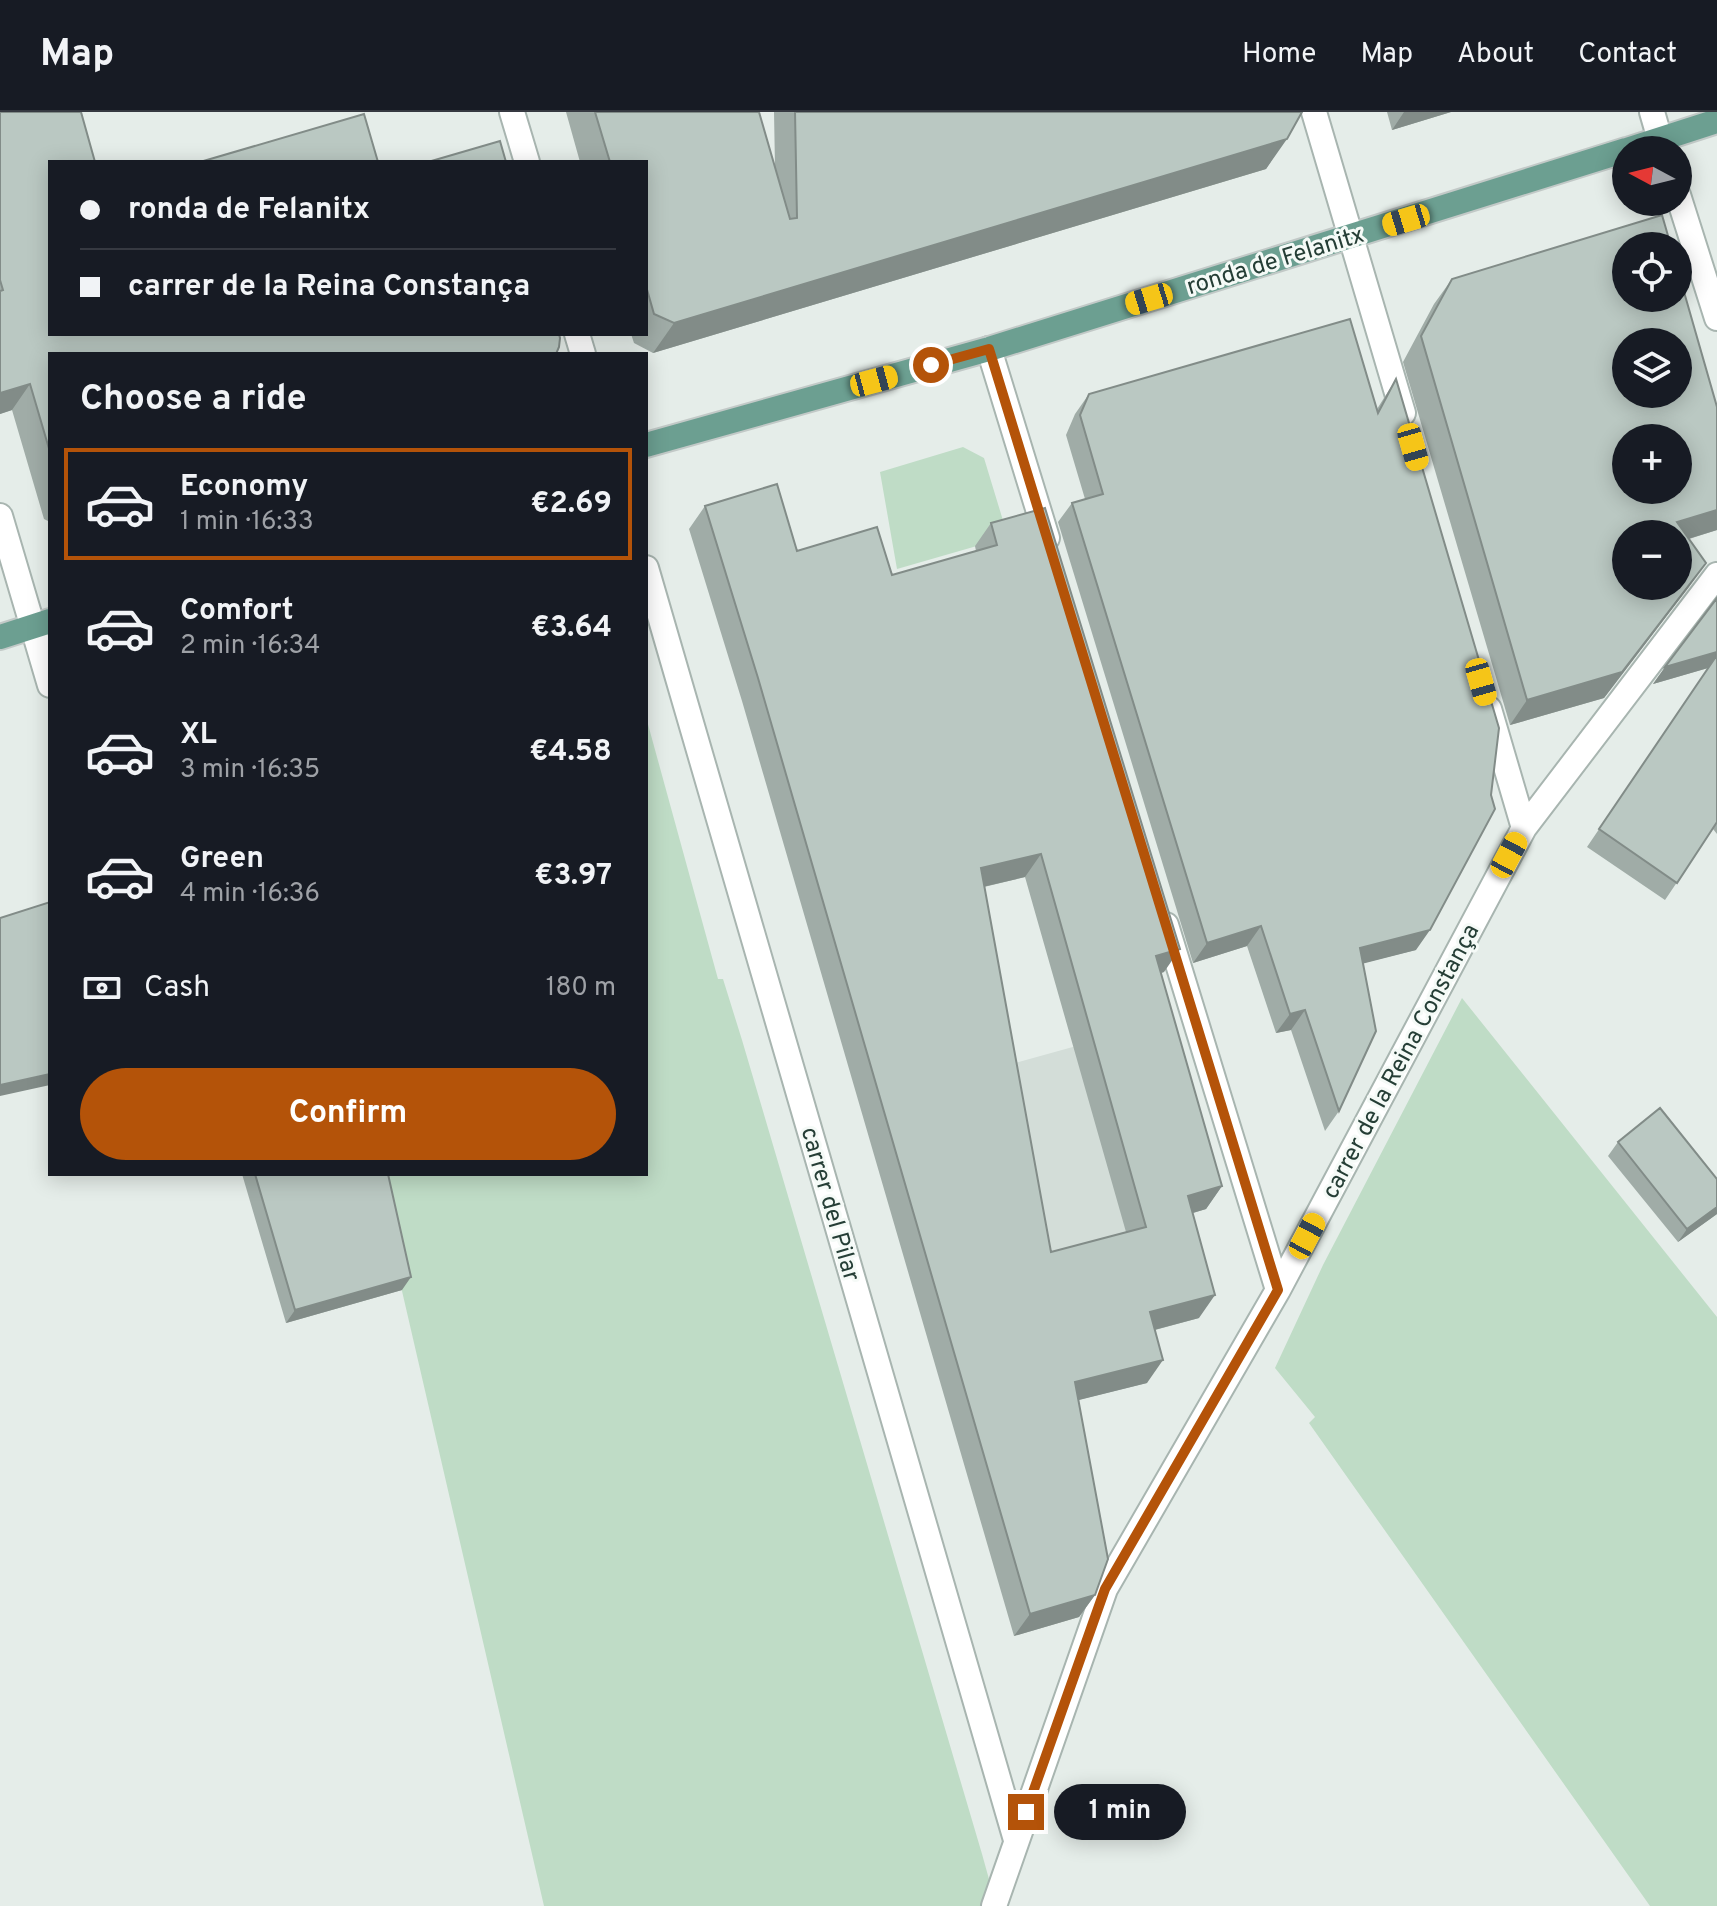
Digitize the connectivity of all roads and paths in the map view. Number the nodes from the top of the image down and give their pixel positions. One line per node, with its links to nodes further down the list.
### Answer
1 (512, 112): 8 (street)
2 (1314, 112): 10 (street)
3 (1652, 112): 5 (street)
4 (1717, 121): 6 (main road, ronda de Felanitx)
5 (1659, 136)
6 (1683, 136)
7 (1612, 154): 10 (main road, ronda de Felanitx)
8 (526, 160)
9 (1685, 216): 11 (street)
10 (1351, 237): 12 (main road, ronda de Felanitx); 13 (street)
11 (1717, 318)
12 (989, 349): 14 (main road, ronda de Felanitx); 16 (street)
13 (1409, 436)
14 (648, 444)
15 (0, 516): 19 (street)
16 (1053, 559)
17 (648, 575): 26 (street, carrer del Pilar)
18 (1717, 575): 23 (street, carrer de la Reina Constança)
19 (41, 624): 20 (main road); 21 (street)
20 (0, 637)
21 (48, 671)
22 (1484, 693): 23 (street)
23 (1524, 828): 25 (street, carrer de la Reina Constança)
24 (1161, 909): 25 (street)
25 (1278, 1290): 26 (street, carrer de la Reina Constança)
26 (1016, 1840): 27 (street, carrer de la Reina Constança)
27 (994, 1906)

